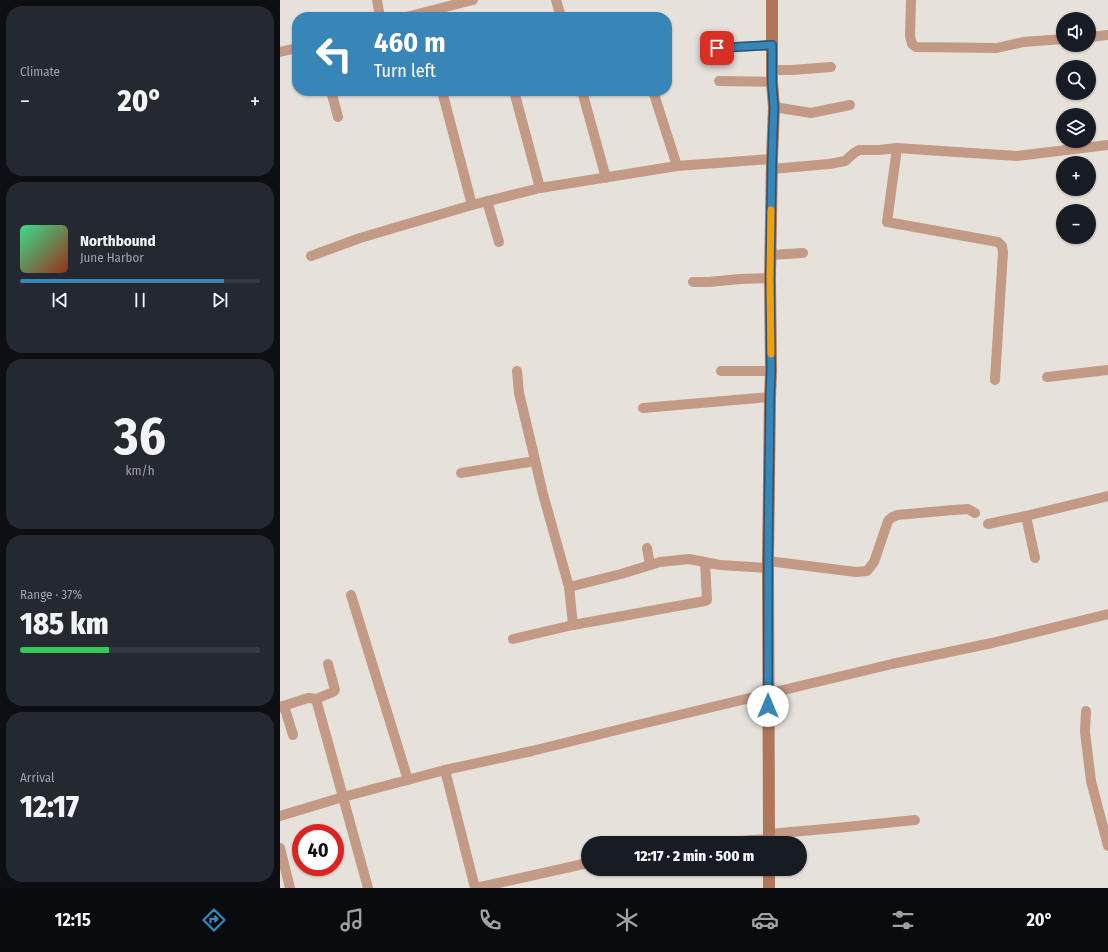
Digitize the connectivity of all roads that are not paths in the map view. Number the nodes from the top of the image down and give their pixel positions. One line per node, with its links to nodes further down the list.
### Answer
1 (377, 0): 6 (street)
2 (473, 0): 7 (street)
3 (556, 0): 8 (street)
4 (772, 0): 12 (street)
5 (911, 0): 11 (street)
6 (379, 12)
7 (426, 12)
8 (560, 12)
9 (1108, 35): 10 (street)
10 (1096, 36)
11 (1056, 40)
12 (772, 45): 13 (street); 17 (street)
13 (717, 48)
14 (292, 49): 15 (street)
15 (280, 52)
16 (831, 67): 17 (street)
17 (772, 70): 19 (street)
18 (719, 81): 19 (street)
19 (772, 82): 26 (street)
20 (332, 96): 27 (street)
21 (443, 96): 35 (street)
22 (515, 96): 33 (street)
23 (583, 96): 32 (street)
24 (655, 96): 31 (street)
25 (850, 106): 26 (street)
26 (774, 107): 30 (street)
27 (338, 117)
28 (1108, 145): 29 (street)
29 (897, 148): 30 (street); 47 (street)
30 (772, 164): 31 (street); 38 (street)
31 (676, 166): 32 (street)
32 (606, 178): 33 (street)
33 (540, 188): 34 (street)
34 (487, 201): 35 (street); 36 (street)
35 (472, 205): 39 (street)
36 (499, 242)
37 (803, 253): 38 (street)
38 (771, 255): 40 (street)
39 (311, 256)
40 (770, 278): 41 (street); 45 (street)
41 (693, 282)
42 (1108, 370): 46 (street)
43 (517, 371): 50 (street)
44 (721, 371): 45 (street)
45 (771, 371): 48 (street)
46 (1047, 377)
47 (995, 380)
48 (770, 397): 49 (street); 59 (street)
49 (643, 408)
50 (535, 461): 51 (street); 61 (street)
51 (461, 473)
52 (1108, 496): 54 (street)
53 (975, 513): 59 (street)
54 (1026, 516): 55 (street); 57 (street)
55 (988, 524)
56 (647, 548): 60 (street)
57 (1036, 558)
58 (705, 563): 59 (street); 60 (street); 64 (street)
59 (768, 564): 67 (street)
60 (650, 565): 61 (street)
61 (569, 587): 64 (street)
62 (351, 595): 73 (street)
63 (1108, 614): 67 (street)
64 (573, 624): 65 (street)
65 (513, 639)
66 (328, 664): 68 (street)
67 (768, 694): 72 (street); 77 (street)
68 (316, 699): 69 (street); 74 (street)
69 (282, 706): 71 (street)
70 (1086, 711): 79 (street)
71 (293, 735)
72 (445, 770): 73 (street); 85 (street)
73 (408, 780): 74 (street)
74 (343, 798): 75 (street); 84 (street)
75 (280, 816)
76 (915, 820): 78 (street)
77 (769, 836)
78 (787, 836)
79 (1108, 846)
80 (280, 848): 83 (street)
81 (581, 865): 85 (street)
82 (769, 876): 86 (street)
83 (290, 888)
84 (368, 888)
85 (475, 888)
86 (769, 888)

